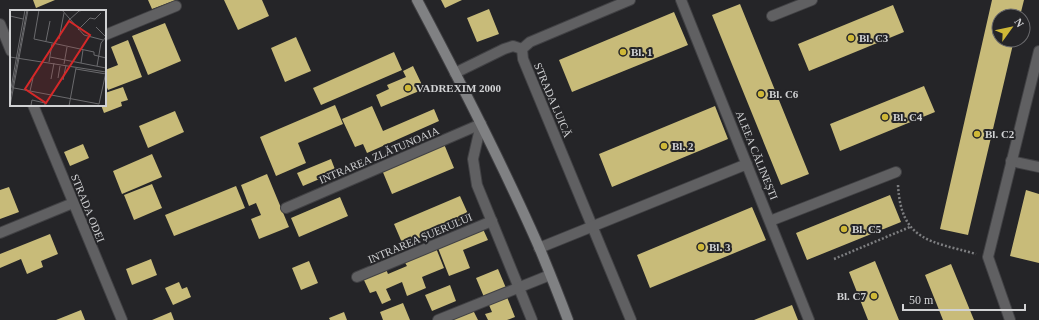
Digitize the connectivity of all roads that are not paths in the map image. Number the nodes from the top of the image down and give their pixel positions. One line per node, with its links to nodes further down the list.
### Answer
1 (416, 0): 12 (main road)
2 (630, 0): 9 (street)
3 (681, 0): 16 (street, ALEEA CĂLINEȘTI)
4 (812, 0): 6 (street)
5 (176, 6): 8 (street)
6 (772, 16)
7 (0, 24): 10 (street)
8 (106, 35)
9 (522, 48): 12 (street); 23 (street, STRADA LUICĂ)
10 (10, 49)
11 (1039, 51): 15 (street)
12 (455, 73): 14 (main road)
13 (33, 106): 19 (street, STRADA ODEI)
14 (481, 124): 20 (street, INTRAREA ZLĂTUNOAIA); 21 (street); 25 (main road)
15 (1012, 161): 17 (street); 35 (street)
16 (747, 164): 22 (street, ALEEA CĂLINEȘTI); 23 (street)
17 (1039, 167)
18 (896, 172): 22 (street)
19 (73, 203): 24 (street); 29 (street, STRADA ODEI)
20 (286, 208)
21 (492, 221): 27 (street, INTRAREA ȘUERULUI); 28 (street)
22 (770, 221): 34 (street, ALEEA CĂLINEȘTI)
23 (593, 226): 25 (street); 33 (street, STRADA LUICĂ)
24 (0, 233)
25 (539, 248): 26 (main road)
26 (550, 275): 28 (street); 32 (main road)
27 (357, 277)
28 (519, 288): 30 (street); 31 (street)
29 (122, 320)
30 (438, 320)
31 (532, 320)
32 (568, 320)
33 (631, 320)
34 (810, 320)
35 (1010, 320)

